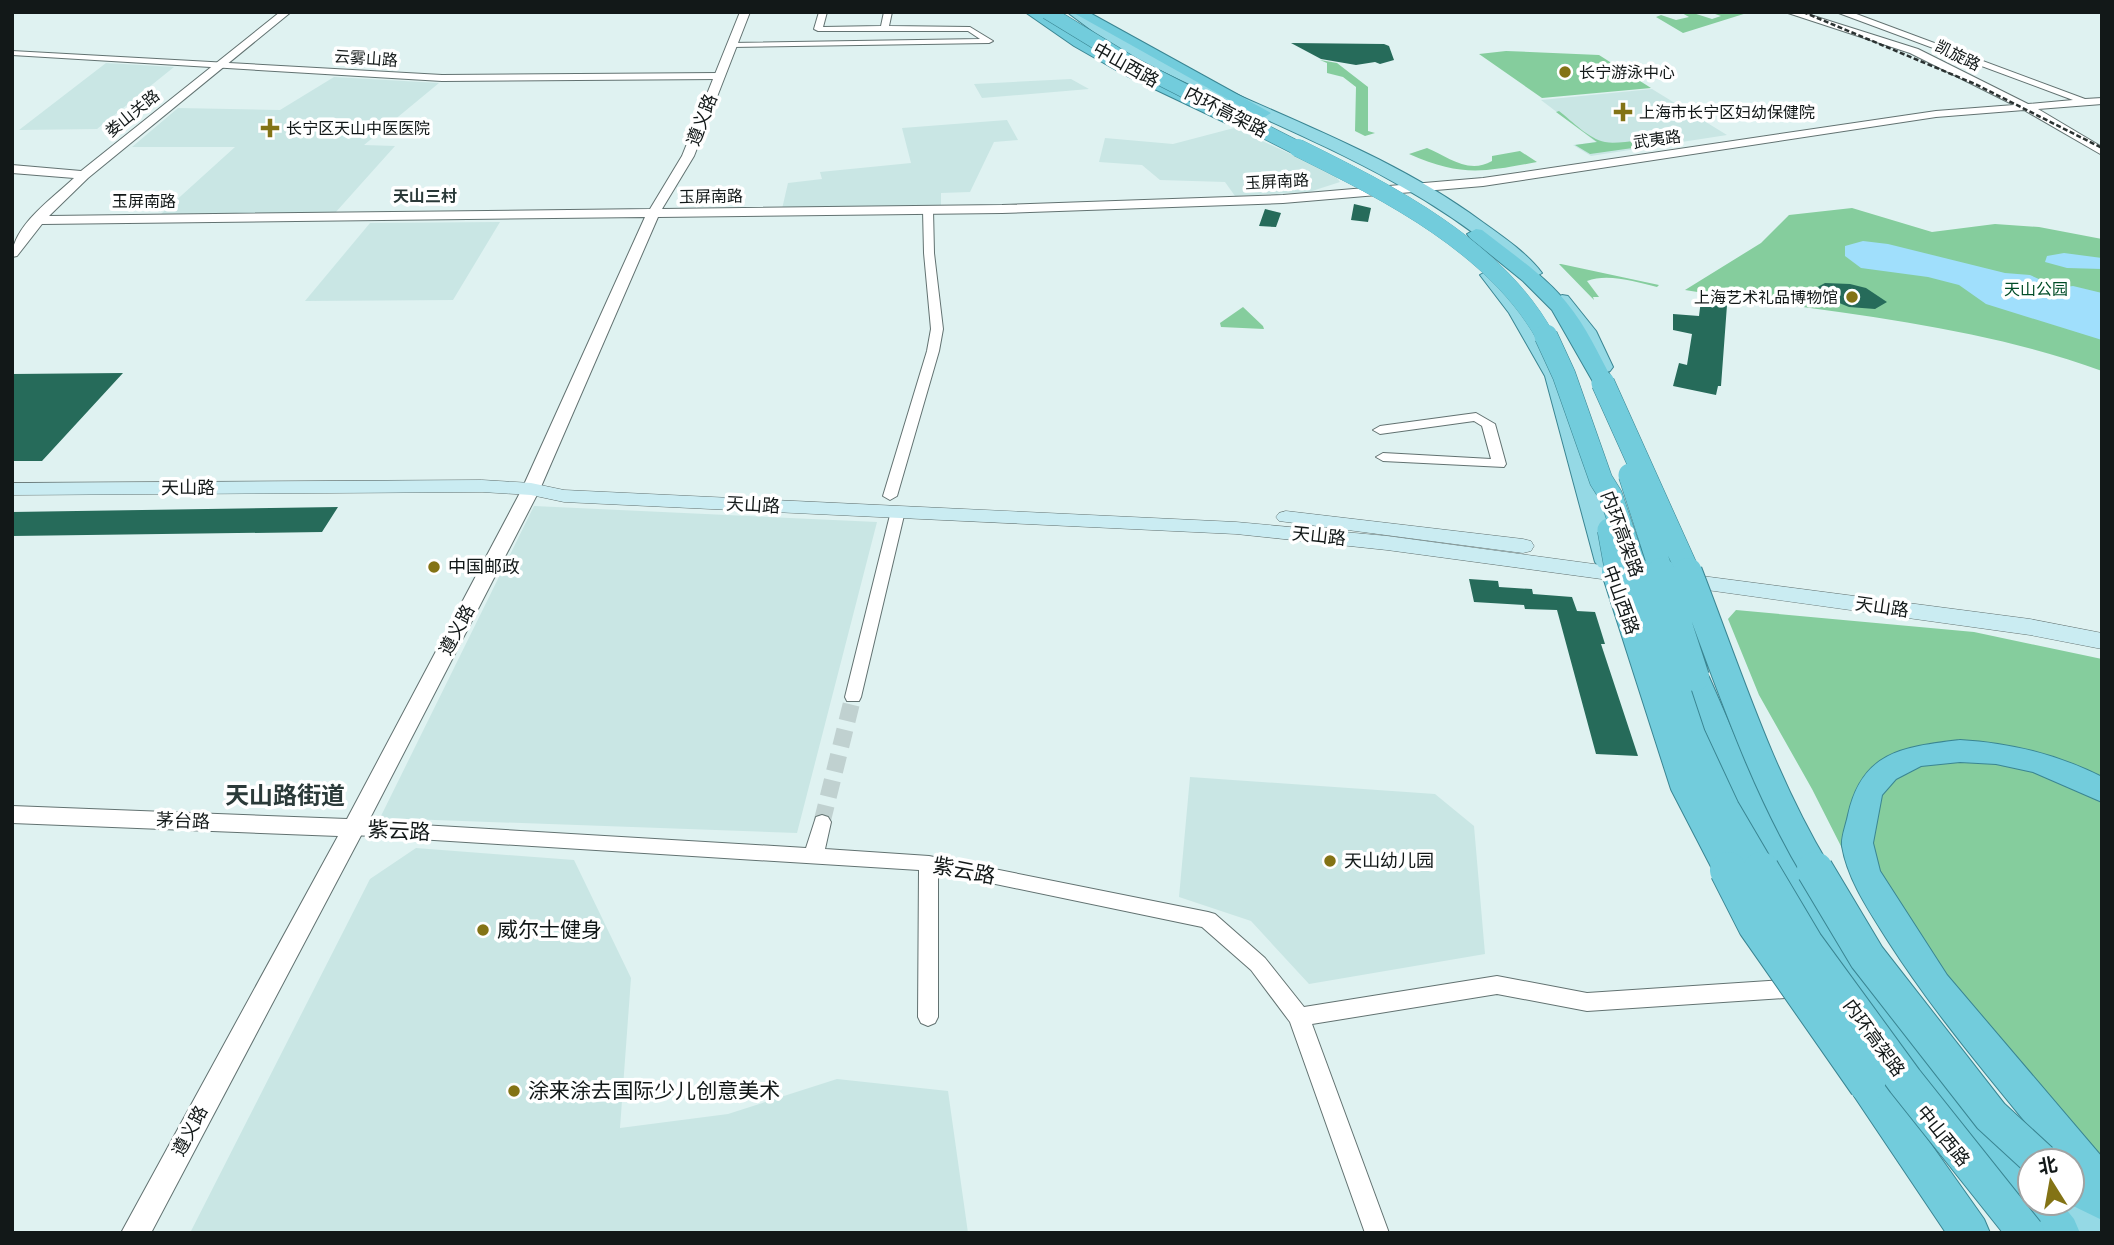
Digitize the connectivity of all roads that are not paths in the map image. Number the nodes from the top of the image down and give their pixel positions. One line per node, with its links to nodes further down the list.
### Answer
1 (286, 12): 15 (street, 娄山关路)
2 (745, 12): 13 (street, 遵义路)
3 (823, 12): 12 (street)
4 (888, 12): 12 (street)
5 (1031, 12): 18 (highway)
6 (1037, 12): 24 (main road, 中山西路)
7 (1047, 12): 37 (highway, 内环高架路, bridge)
8 (1060, 12): 34 (highway, 内环高架路)
9 (1076, 12): 17 (highway); 23 (main road)
10 (1790, 12): 21 (street, 凯旋路)
11 (1840, 12): 19 (street, 凯旋路)
12 (884, 28): 13 (street)
13 (731, 45): 16 (street, 遵义路)
14 (12, 53): 15 (street, 云雾山路)
15 (221, 64): 16 (street, 云雾山路); 27 (street, 娄山关路)
16 (719, 76): 31 (street, 遵义路)
17 (1211, 86): 23 (highway)
18 (1172, 95): 24 (highway)
19 (2086, 101): 20 (street, 武夷路); 21 (street, 武夷路); 22 (street, 凯旋路)
20 (2102, 101)
21 (2026, 106): 25 (street, 凯旋路); 28 (street, 武夷路)
22 (2102, 108)
23 (1263, 113): 28 (main road)
24 (1231, 120): 29 (main road, 中山西路)
25 (2102, 152)
26 (12, 169): 27 (street)
27 (84, 175): 32 (street, 娄山关路)
28 (1419, 188): 29 (street, 武夷路); 42 (main road)
29 (1385, 191): 30 (street, 玉屏南路); 41 (main road, 中山西路)
30 (928, 210): 31 (street, 玉屏南路); 40 (street)
31 (653, 214): 32 (street, 玉屏南路); 38 (street, 遵义路)
32 (37, 220): 33 (street, 娄山关路)
33 (12, 253)
34 (1603, 383): 55 (highway, bridge); 59 (highway, 内环高架路, bridge)
35 (1381, 430): 36 (street)
36 (1383, 457)
37 (1601, 480): 68 (highway, bridge); 71 (highway, 内环高架路, bridge)
38 (531, 488): 39 (main road, 天山路); 40 (main road, 天山路); 49 (street, 遵义路)
39 (12, 489)
40 (894, 504): 41 (main road, 天山路); 45 (street)
41 (1608, 566): 42 (main road, 天山路); 52 (main road, 中山西路)
42 (1676, 573): 43 (main road); 44 (main road, 天山路); 56 (main road)
43 (2102, 625)
44 (2102, 641)
45 (853, 697)
46 (2102, 791): 60 (highway)
47 (12, 814): 49 (street, 茅台路)
48 (822, 822): 50 (street)
49 (354, 828): 50 (street, 紫云路); 66 (street, 遵义路)
50 (814, 856): 51 (street, 紫云路)
51 (929, 863): 53 (street); 54 (street, 紫云路)
52 (1822, 984): 54 (street); 69 (main road); 70 (main road, 中山西路)
53 (928, 1017)
54 (1299, 1017): 67 (street, 紫云路)
55 (1991, 1116): 57 (highway, bridge); 58 (highway, bridge)
56 (2016, 1147)
57 (2016, 1147)
58 (2025, 1147)
59 (2016, 1179)
60 (2102, 1187)
61 (2086, 1192): 62 (highway)
62 (2102, 1201)
63 (2047, 1217): 72 (highway)
64 (2069, 1217): 73 (highway)
65 (2076, 1217): 74 (main road)
66 (135, 1233)
67 (1377, 1233)
68 (1970, 1233)
69 (1989, 1233)
70 (2020, 1233)
71 (2026, 1233)
72 (2060, 1233)
73 (2081, 1233)
74 (2089, 1233)

